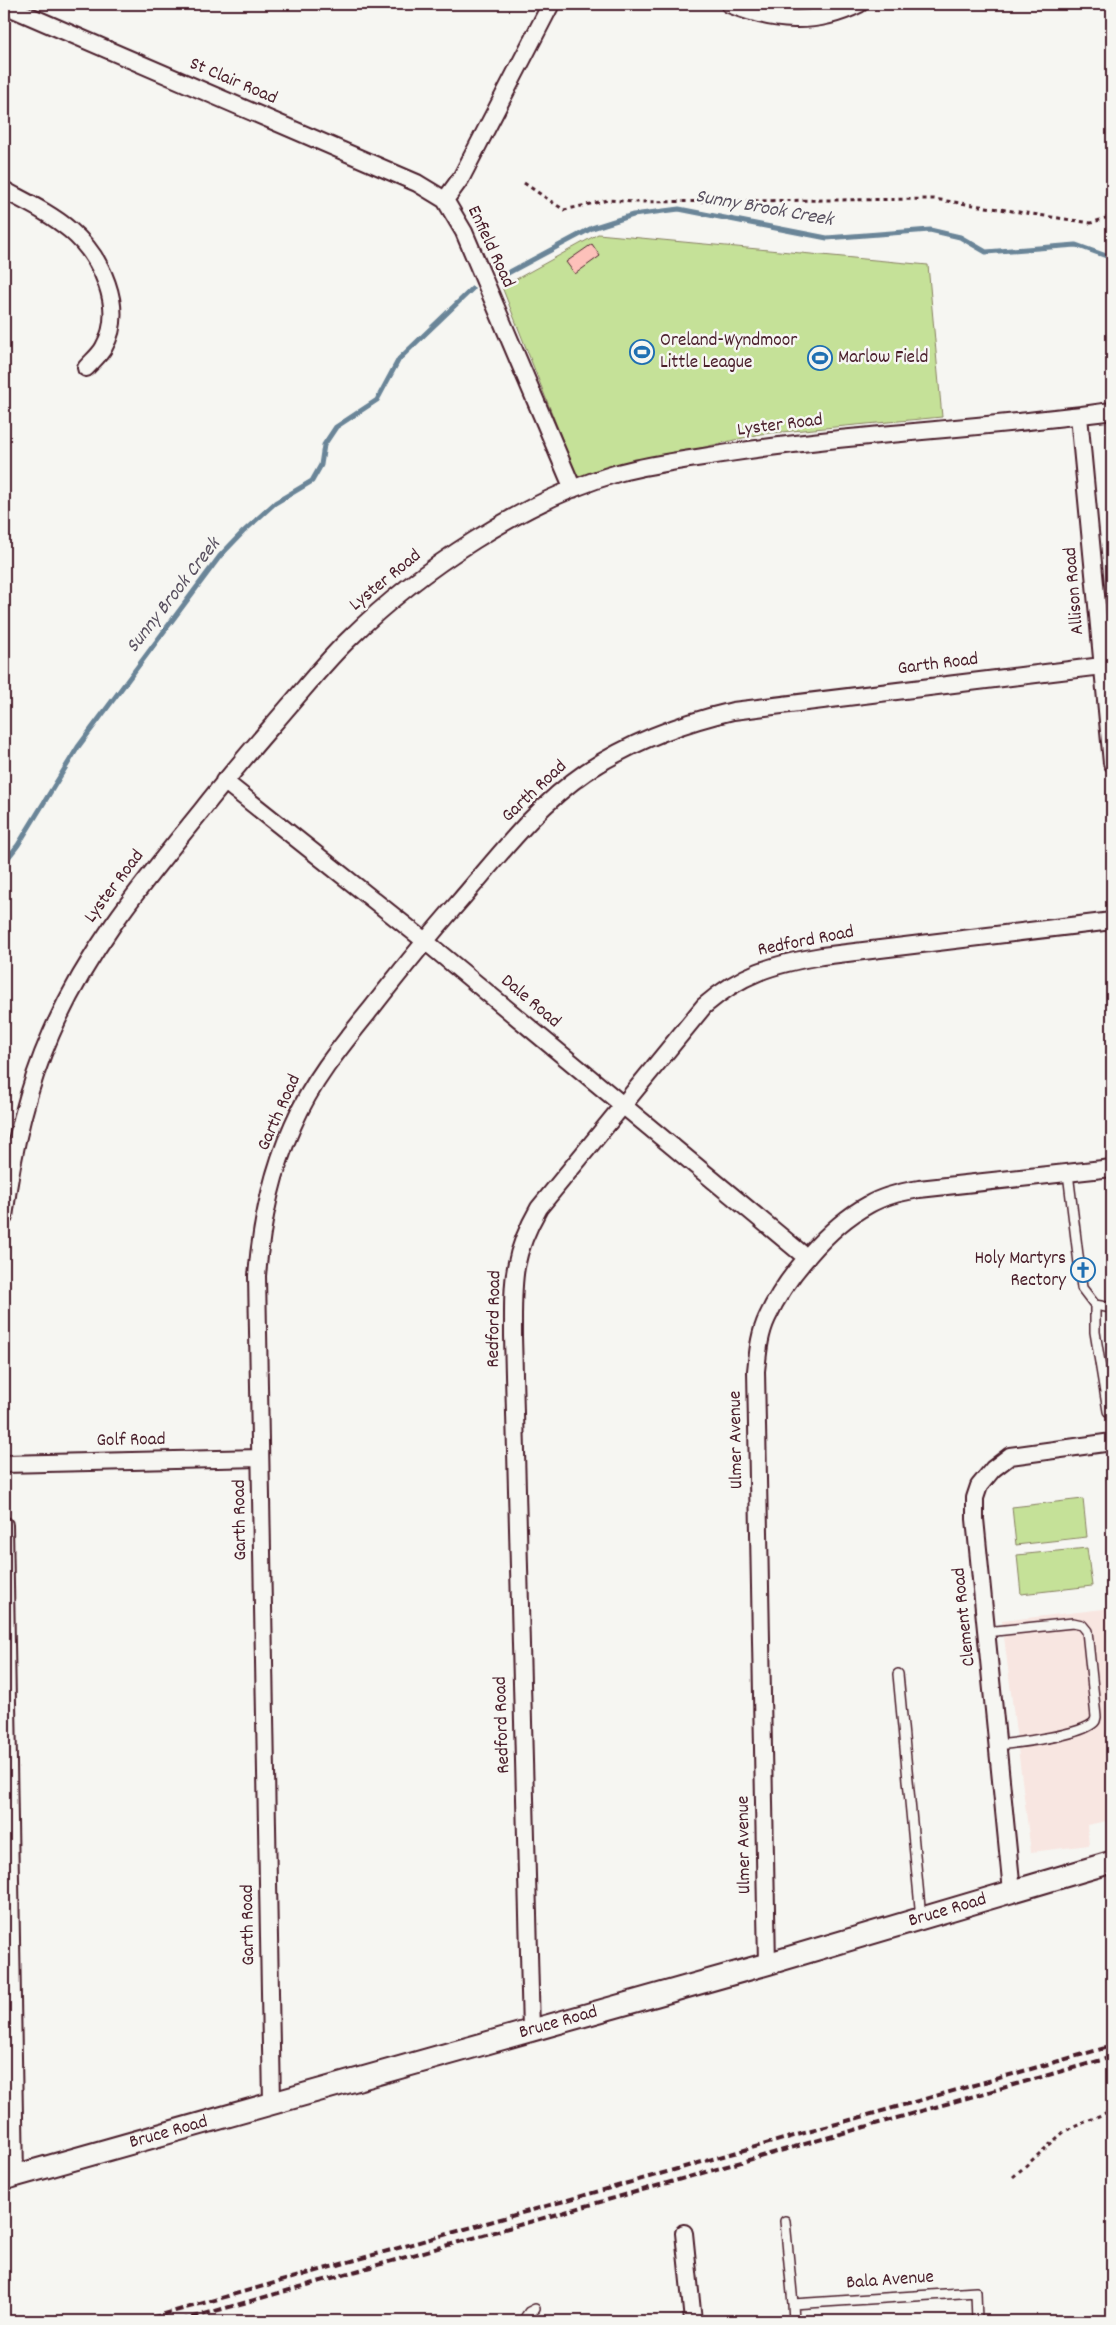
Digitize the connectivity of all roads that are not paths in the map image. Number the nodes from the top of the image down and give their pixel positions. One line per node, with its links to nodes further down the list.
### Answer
1 (4, 4): 6 (street, St Clair Road)
2 (551, 4): 6 (street, Enfield Road)
3 (729, 4): 4 (street)
4 (859, 4)
5 (4, 190): 7 (street)
6 (445, 200): 10 (street, Enfield Road)
7 (86, 368)
8 (1112, 411): 9 (street, Lyster Road)
9 (1079, 416): 10 (street, Lyster Road); 11 (street, Allison Road)
10 (573, 489): 13 (street, Lyster Road)
11 (1102, 666): 12 (street, Allison Road); 15 (street, Garth Road)
12 (1112, 763)
13 (224, 782): 15 (street, Dale Road); 19 (street, Lyster Road)
14 (1112, 921): 16 (street, Redford Road)
15 (425, 941): 16 (street, Dale Road); 25 (street, Garth Road)
16 (624, 1106): 20 (street, Dale Road); 35 (street, Redford Road)
17 (1112, 1168): 18 (street, Ulmer Avenue)
18 (1068, 1172): 20 (street, Ulmer Avenue); 21 (lane)
19 (4, 1217)
20 (807, 1258): 34 (street, Ulmer Avenue)
21 (1095, 1305): 22 (lane); 23 (lane)
22 (1112, 1308)
23 (1112, 1411)
24 (1112, 1442): 28 (street, Clement Road)
25 (260, 1458): 26 (street, Golf Road); 36 (street, Garth Road)
26 (4, 1464)
27 (4, 1525): 37 (street)
28 (986, 1632): 30 (street, Clement Road); 30 (lane)
29 (898, 1674): 33 (lane)
30 (997, 1745): 32 (street, Clement Road)
31 (1112, 1862): 32 (street, Bruce Road)
32 (1012, 1891): 33 (street, Bruce Road)
33 (921, 1918): 34 (street, Bruce Road)
34 (767, 1964): 35 (street, Bruce Road)
35 (531, 2030): 36 (street, Bruce Road)
36 (272, 2102): 37 (street, Bruce Road)
37 (10, 2178)
38 (785, 2221): 40 (lane)
39 (684, 2233): 43 (street)
40 (793, 2304): 44 (lane); 45 (lane, Bala Avenue)
41 (535, 2309): 42 (lane)
42 (523, 2321)
43 (693, 2321)
44 (794, 2321)
45 (977, 2321)

